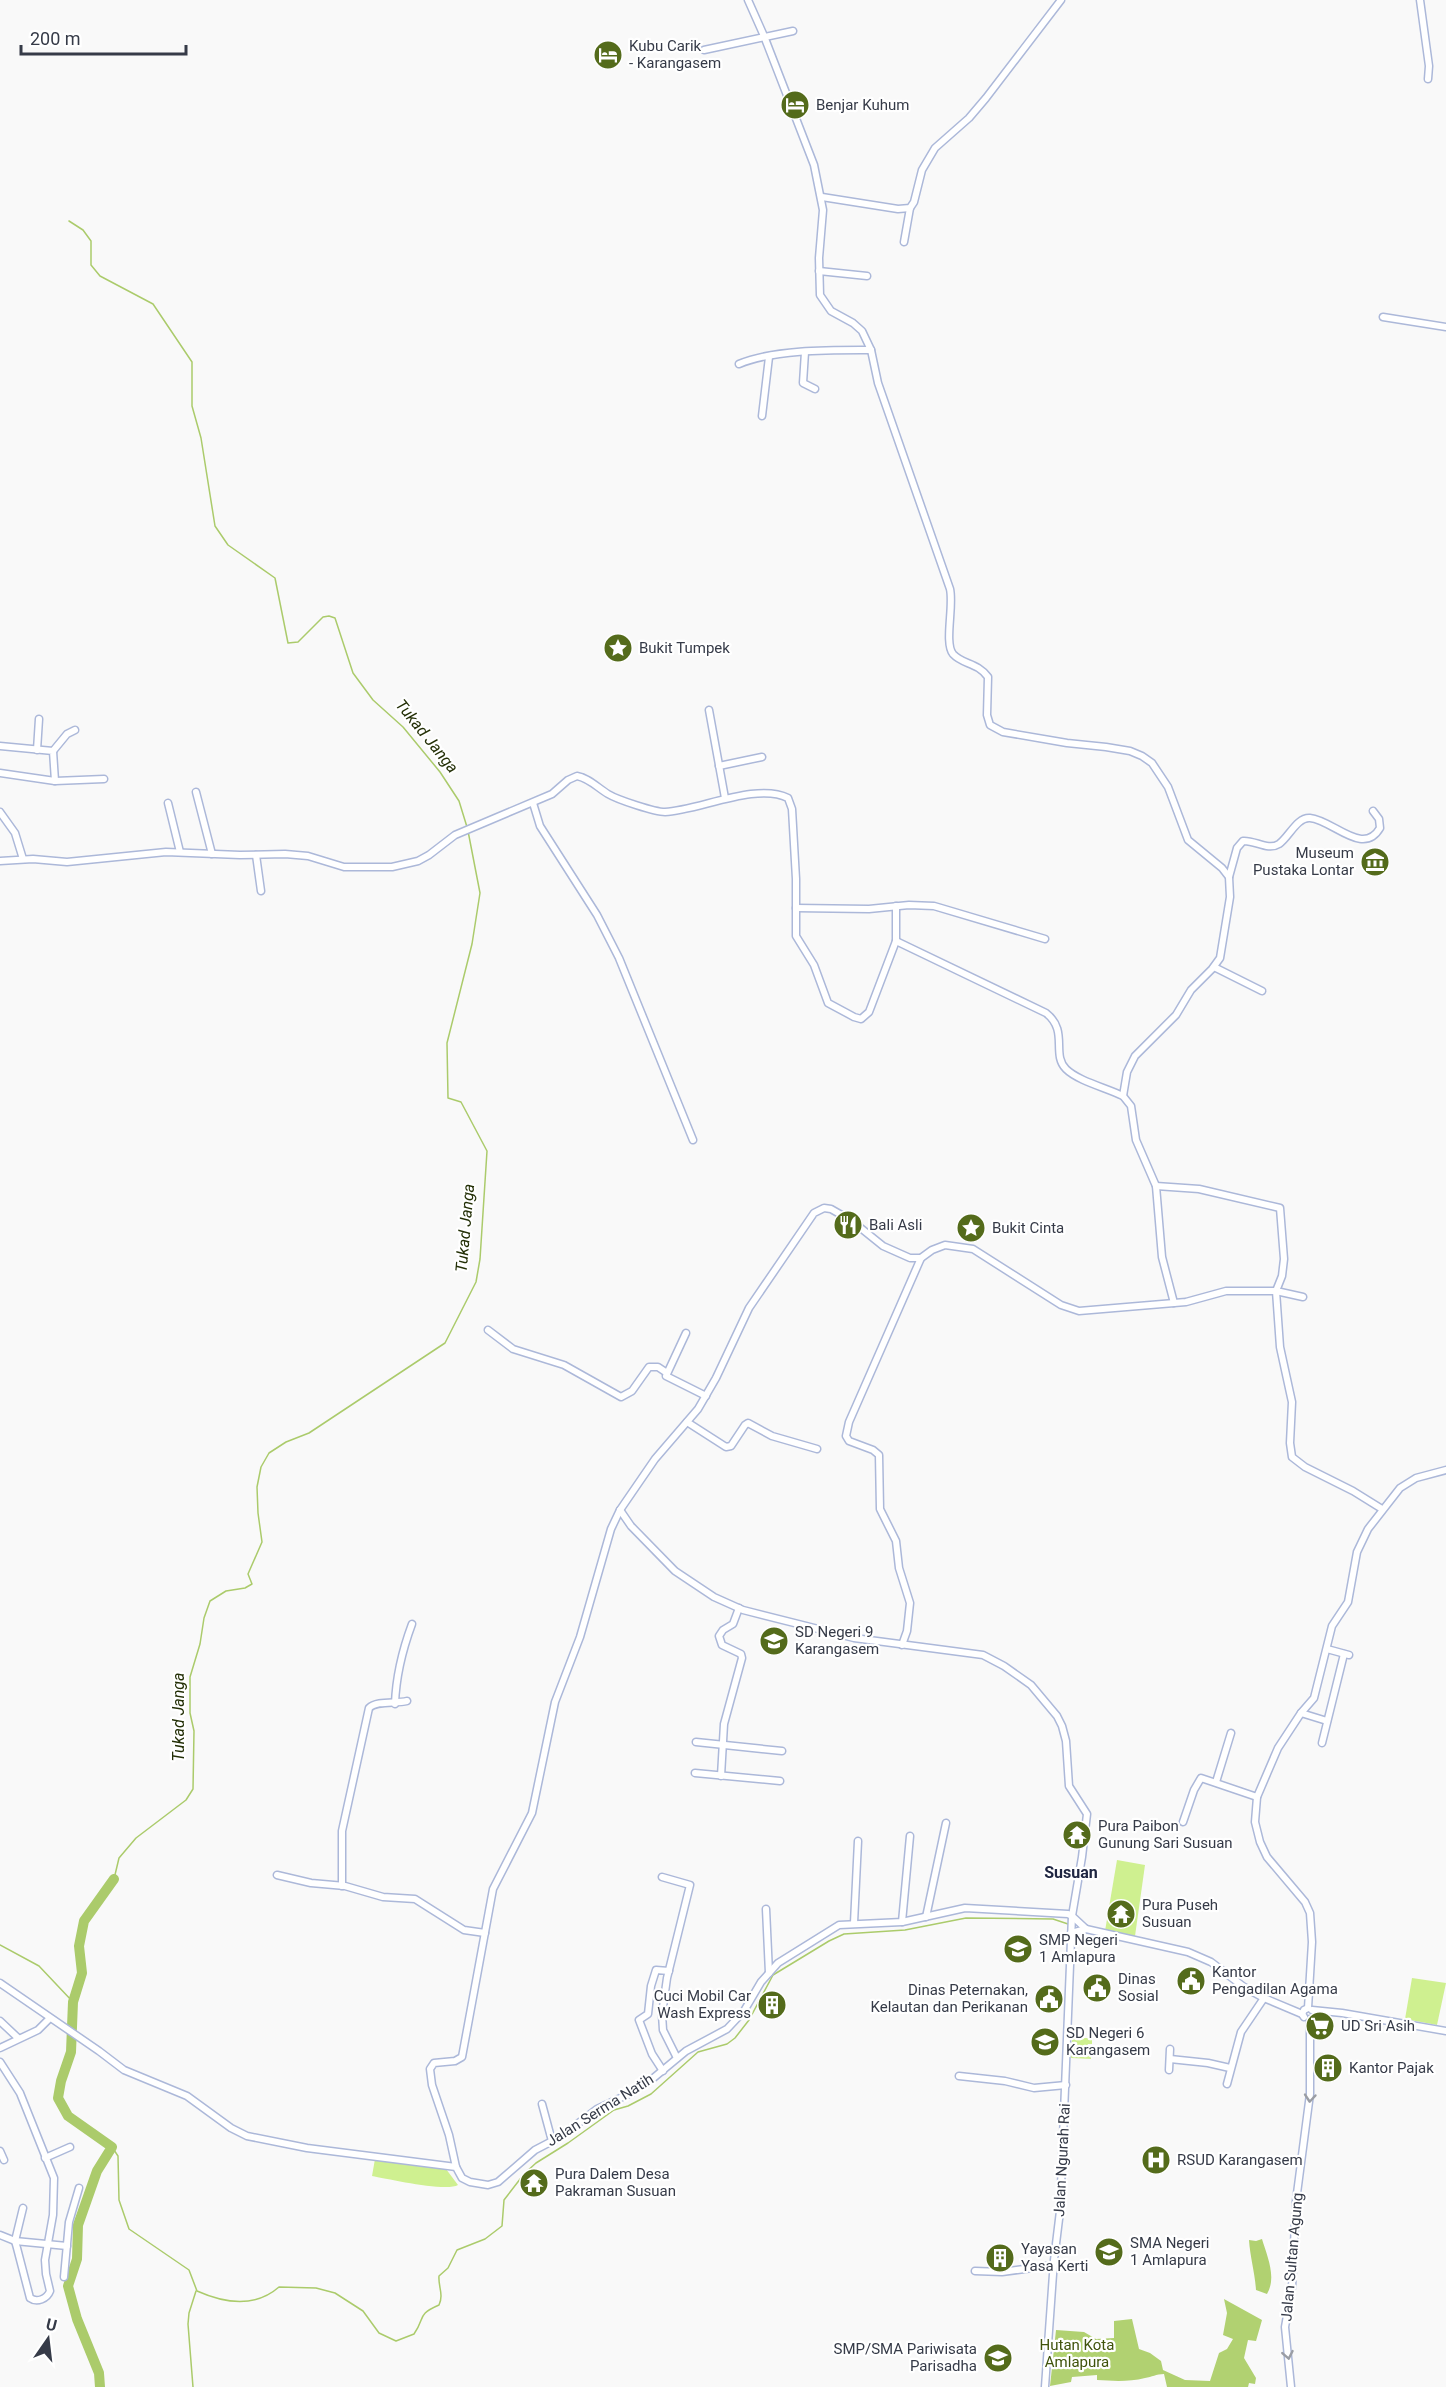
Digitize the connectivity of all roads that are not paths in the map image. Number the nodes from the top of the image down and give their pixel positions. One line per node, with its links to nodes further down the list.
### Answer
1 (748, 0): 5 (street)
2 (1060, 0): 9 (street)
3 (1420, 0): 7 (street)
4 (793, 31): 5 (street)
5 (764, 36): 6 (street); 8 (street)
6 (704, 50)
7 (1428, 79)
8 (822, 197): 9 (street); 11 (street)
9 (910, 208): 10 (street)
10 (904, 242)
11 (819, 271): 12 (street); 15 (street)
12 (867, 276)
13 (1383, 317): 14 (street)
14 (1446, 327)
15 (871, 350): 16 (street); 43 (street)
16 (805, 352): 17 (street); 19 (street)
17 (769, 357): 18 (street); 20 (street)
18 (739, 364)
19 (815, 389)
20 (762, 416)
21 (709, 710): 28 (street)
22 (39, 719): 25 (street)
23 (75, 730): 26 (street)
24 (0, 746): 25 (street)
25 (37, 750): 26 (street)
26 (53, 751): 31 (street)
27 (762, 757): 28 (street)
28 (719, 766): 33 (street)
29 (0, 773): 31 (street)
30 (104, 779): 31 (street)
31 (55, 781)
32 (196, 792): 39 (street)
33 (725, 798): 35 (street); 46 (street)
34 (168, 803): 38 (street)
35 (533, 803): 40 (street); 52 (street)
36 (1373, 811): 43 (street)
37 (0, 812): 41 (street)
38 (180, 852): 39 (street); 41 (street)
39 (212, 854): 40 (street)
40 (256, 855): 44 (street)
41 (23, 859): 42 (street)
42 (0, 861)
43 (1229, 877): 49 (street)
44 (261, 891)
45 (896, 906): 46 (street); 47 (street); 48 (street)
46 (796, 908): 48 (street)
47 (1045, 939)
48 (896, 941): 51 (street)
49 (1214, 967): 50 (street); 51 (street)
50 (1262, 991)
51 (1123, 1096): 53 (street)
52 (693, 1140)
53 (1156, 1186): 55 (street); 57 (street)
54 (921, 1258): 57 (street); 61 (street); 69 (street)
55 (1276, 1291): 56 (street); 57 (street); 65 (street)
56 (1303, 1297)
57 (1174, 1303)
58 (488, 1330): 60 (street)
59 (686, 1333): 60 (street)
60 (667, 1374): 61 (street)
61 (706, 1396): 62 (street)
62 (687, 1422): 63 (street); 66 (street)
63 (817, 1449)
64 (1446, 1470): 65 (street)
65 (1382, 1509): 70 (street)
66 (620, 1510): 67 (street); 98 (street)
67 (739, 1608): 69 (street); 78 (street)
68 (412, 1624): 72 (street)
69 (902, 1645): 93 (street)
70 (1326, 1649): 73 (street); 74 (street)
71 (407, 1701): 72 (street)
72 (395, 1704): 91 (street)
73 (1301, 1713): 74 (street); 84 (street)
74 (1327, 1721): 77 (street)
75 (1231, 1733): 83 (street)
76 (696, 1742): 78 (street)
77 (1322, 1743)
78 (723, 1745): 79 (street); 81 (street)
79 (782, 1751)
80 (695, 1773): 81 (street)
81 (721, 1776): 82 (street)
82 (780, 1781)
83 (1216, 1782): 84 (street); 85 (street)
84 (1257, 1797): 104 (street, Jalan Sultan Agung)
85 (1183, 1822)
86 (946, 1823): 94 (street)
87 (910, 1836): 95 (street)
88 (858, 1841): 96 (street)
89 (278, 1875): 91 (street)
90 (662, 1877): 100 (street)
91 (342, 1886): 98 (street)
92 (766, 1909): 101 (street)
93 (1072, 1916): 94 (street, Jalan Serma Natih); 97 (street); 99 (street)
94 (926, 1917): 95 (street, Jalan Serma Natih)
95 (902, 1922): 96 (street, Jalan Serma Natih)
96 (854, 1923): 101 (street, Jalan Serma Natih)
97 (1086, 1929): 99 (street); 103 (street)
98 (485, 1933): 126 (street)
99 (1071, 1933): 119 (street, Jalan Ngurah Rai)
100 (669, 1971): 111 (street); 116 (street)
101 (769, 1972): 111 (street, Jalan Serma Natih)
102 (0, 1983): 105 (street, Jalan Serma Natih)
103 (1264, 1998): 104 (street); 114 (street)
104 (1311, 2013): 107 (street); 137 (street, Jalan Sultan Agung, one-way to 137)
105 (49, 2019): 108 (street); 126 (street, Jalan Serma Natih)
106 (0, 2020): 108 (street)
107 (1446, 2031)
108 (18, 2038): 109 (street)
109 (0, 2048)
110 (1170, 2049): 112 (street)
111 (677, 2058): 116 (street, Jalan Serma Natih)
112 (1170, 2059): 114 (street); 115 (street)
113 (0, 2062): 124 (street)
114 (1230, 2068): 118 (street)
115 (1169, 2070)
116 (663, 2071): 121 (street, Jalan Serma Natih)
117 (959, 2076): 119 (street)
118 (1227, 2084)
119 (1066, 2085): 133 (street, Jalan Ngurah Rai)
120 (542, 2104): 121 (street)
121 (552, 2141): 126 (street, Jalan Serma Natih)
122 (70, 2147): 124 (street)
123 (0, 2151): 125 (street)
124 (45, 2158): 131 (street)
125 (4, 2160)
126 (456, 2167)
127 (79, 2188): 132 (street)
128 (23, 2208): 130 (street)
129 (0, 2235): 130 (street)
130 (15, 2241): 131 (street); 131 (street)
131 (48, 2244): 132 (street)
132 (67, 2246): 135 (street)
133 (1054, 2265): 134 (street); 136 (street, Jalan Ngurah Rai)
134 (975, 2271)
135 (64, 2277)
136 (1046, 2387)
137 (1291, 2387)

